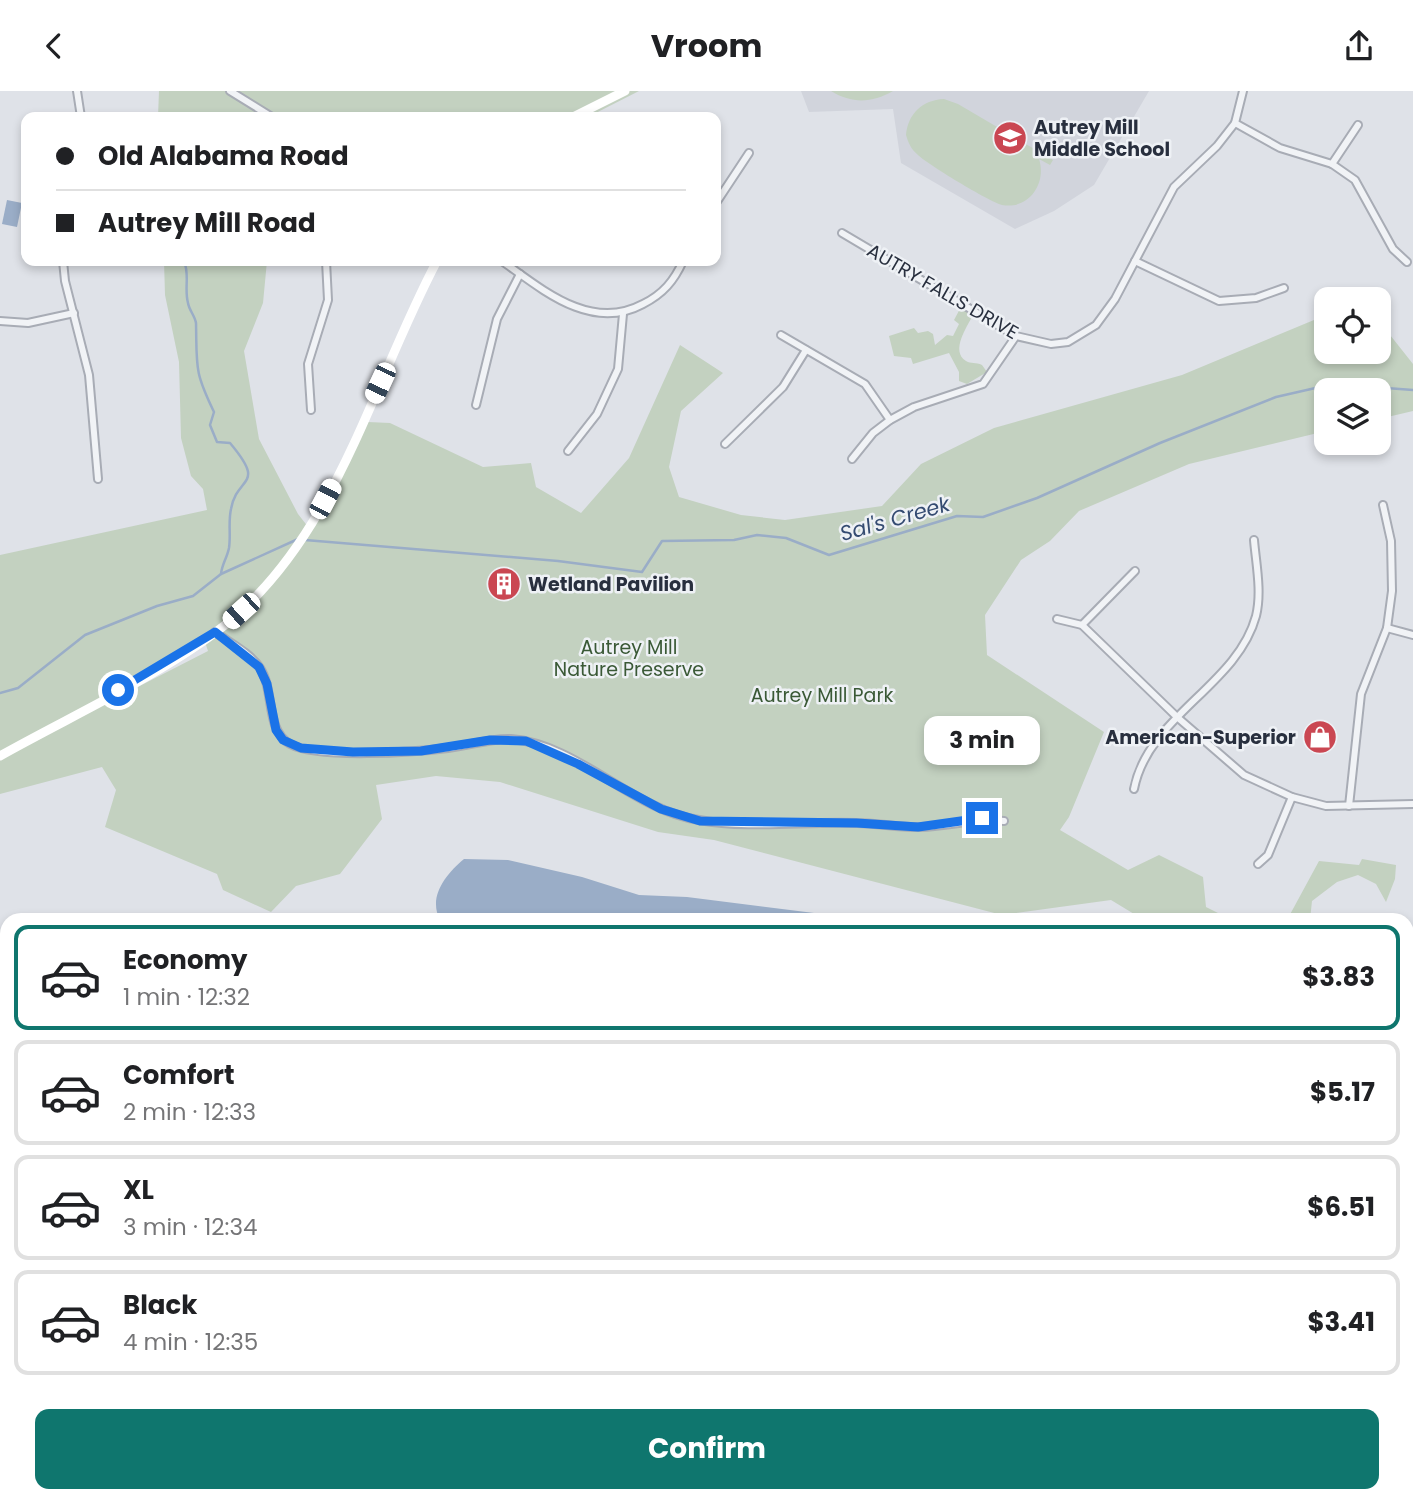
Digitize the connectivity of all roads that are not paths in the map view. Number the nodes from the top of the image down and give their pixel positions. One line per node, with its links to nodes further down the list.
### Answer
1 (77, 91): 5 (street)
2 (230, 91): 6 (street)
3 (625, 91): 7 (main road)
4 (1243, 91): 8 (street, AUTRY FALLS DRIVE)
5 (80, 112)
6 (264, 112)
7 (583, 112)
8 (1235, 123): 11 (street); 14 (street, AUTRY FALLS DRIVE)
9 (1358, 125): 11 (street)
10 (749, 153): 12 (street)
11 (1332, 165): 15 (street)
12 (721, 195)
13 (842, 233): 27 (street, AUTRY FALLS DRIVE)
14 (1135, 261): 22 (street); 27 (street, AUTRY FALLS DRIVE)
15 (1407, 262)
16 (64, 266): 23 (street)
17 (326, 266): 30 (street)
18 (435, 266): 42 (main road)
19 (509, 266): 21 (street)
20 (680, 266): 24 (street)
21 (520, 274): 24 (street); 29 (street)
22 (1284, 288)
23 (74, 313): 25 (street); 35 (street)
24 (623, 314): 33 (street)
25 (0, 321)
26 (781, 335): 28 (street)
27 (1016, 336): 31 (street)
28 (806, 349): 31 (street); 32 (street)
29 (476, 405)
30 (311, 410)
31 (890, 420): 34 (street)
32 (725, 445)
33 (568, 451)
34 (852, 459)
35 (99, 479)
36 (1383, 505): 41 (street)
37 (1254, 540): 44 (street)
38 (1135, 571): 40 (street)
39 (1057, 619): 40 (street)
40 (1082, 625): 44 (street)
41 (1387, 628): 43 (street); 49 (street)
42 (215, 632): 45 (main road); 50 (street)
43 (1413, 635)
44 (1177, 717): 46 (street); 47 (street)
45 (0, 756)
46 (1134, 789)
47 (1292, 797): 49 (street); 51 (street)
48 (1413, 804): 49 (street)
49 (1349, 806)
50 (1004, 821)
51 (1258, 864)

